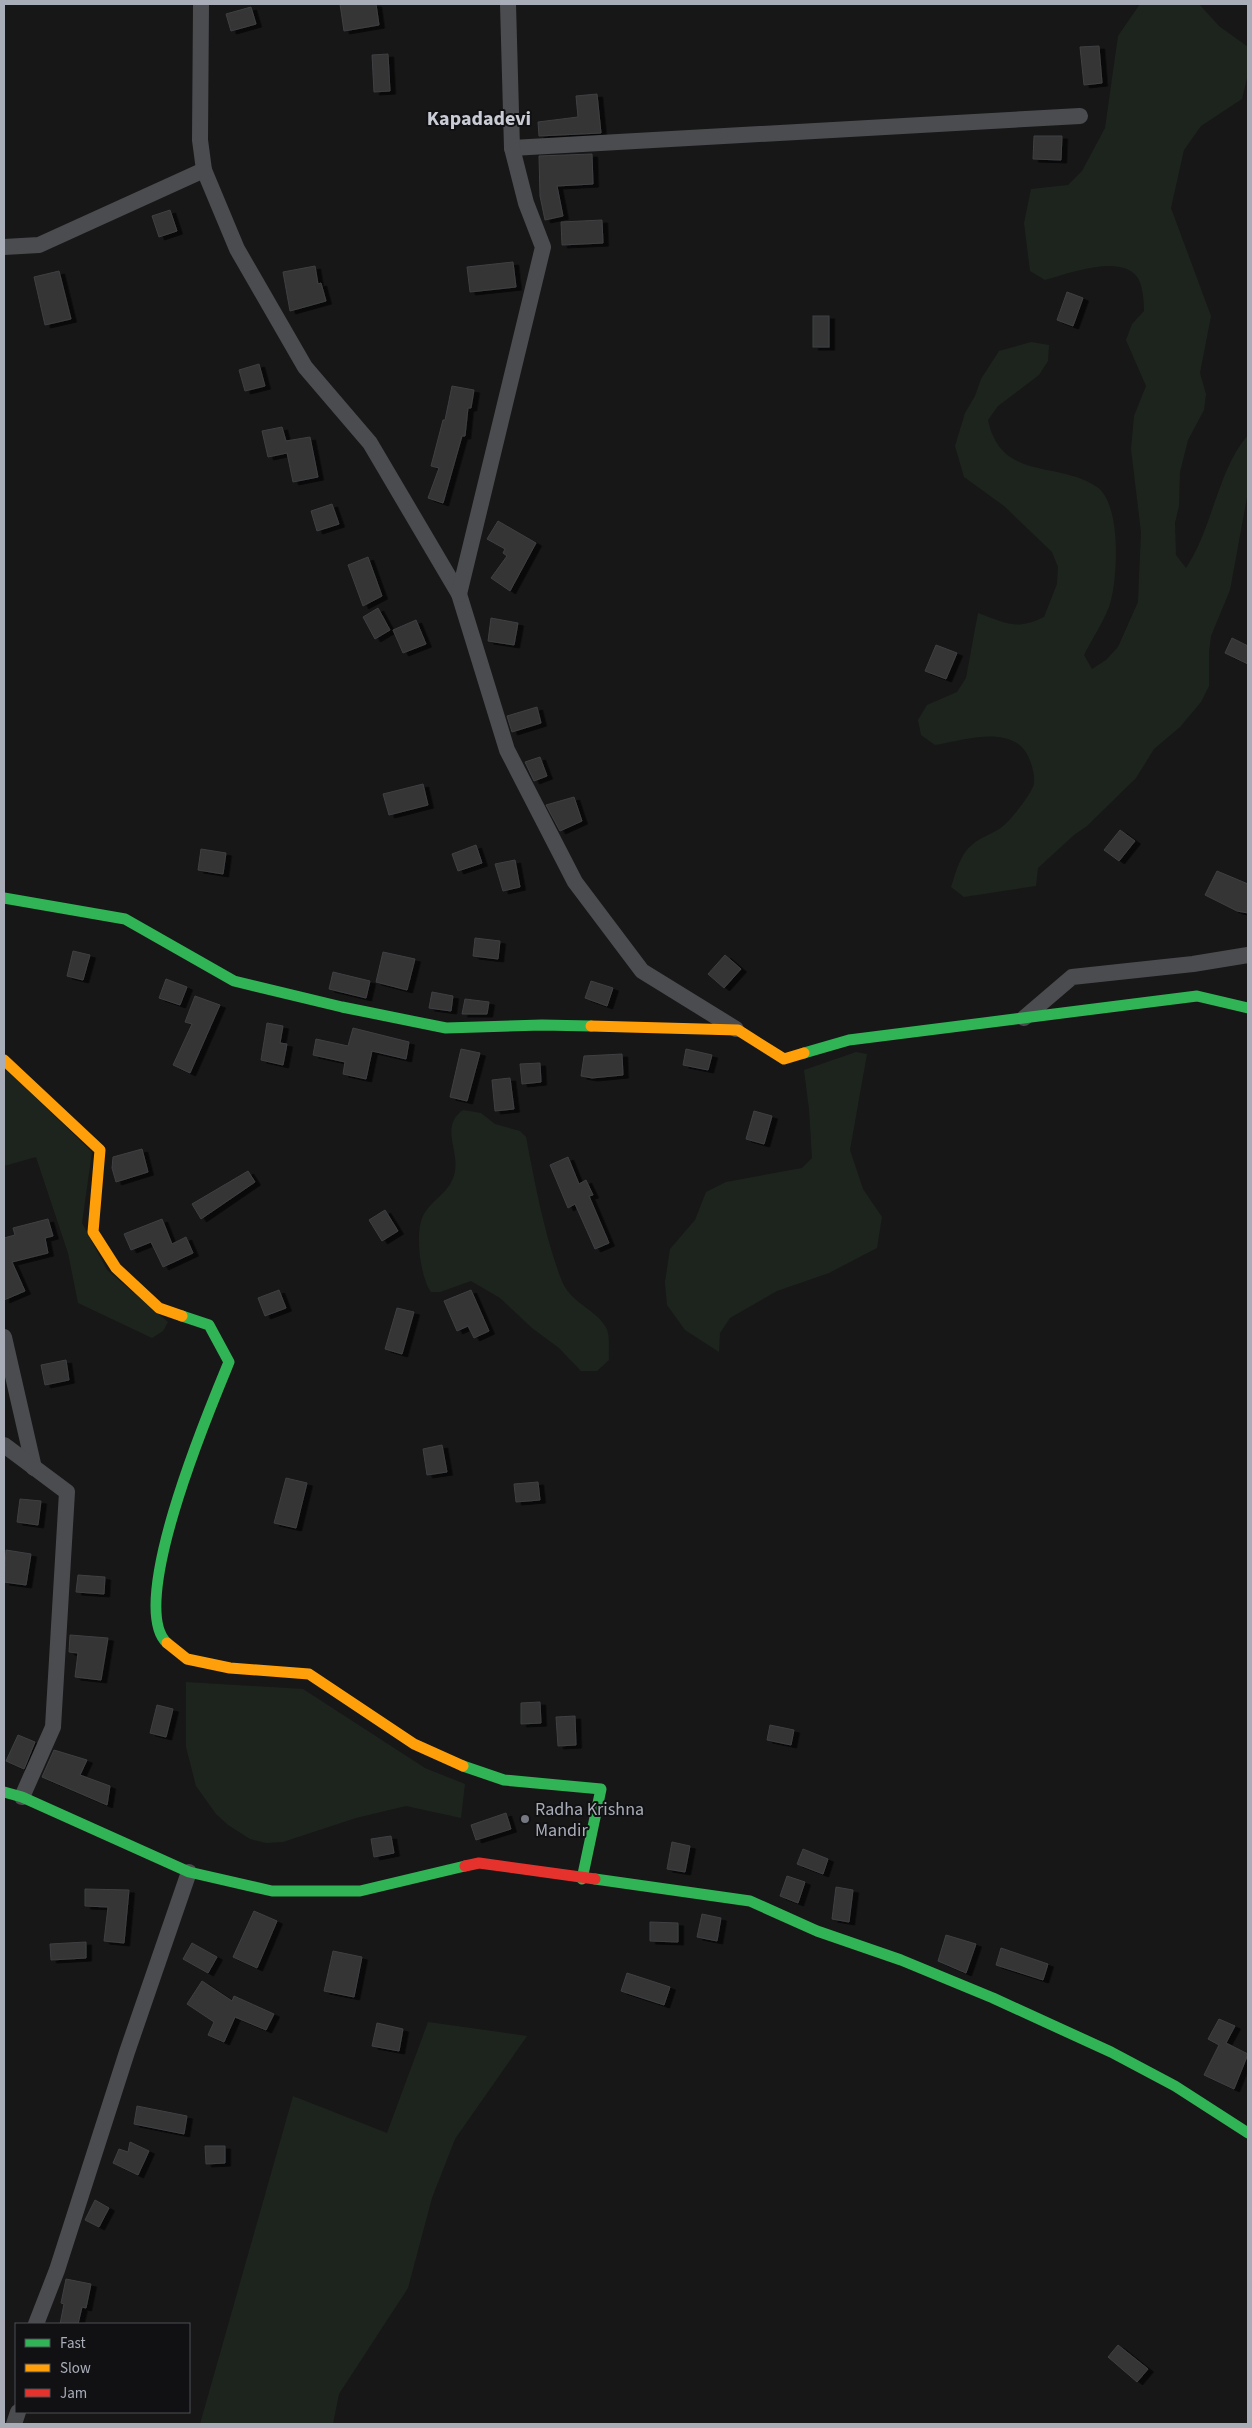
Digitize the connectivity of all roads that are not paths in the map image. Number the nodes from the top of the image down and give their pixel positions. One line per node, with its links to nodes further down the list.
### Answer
1 (200, 4): 5 (street)
2 (508, 4): 4 (street)
3 (1080, 116): 4 (street)
4 (512, 148): 7 (street)
5 (204, 170): 6 (street); 7 (street)
6 (4, 247)
7 (459, 594): 12 (street)
8 (4, 898): 12 (street)
9 (1248, 954): 11 (street)
10 (1248, 1008): 11 (street)
11 (1024, 1018): 12 (street)
12 (738, 1030)
13 (4, 1060): 20 (street)
14 (4, 1337): 16 (street)
15 (4, 1445): 16 (street)
16 (34, 1468): 18 (street)
17 (4, 1792): 18 (street)
18 (22, 1797): 19 (street)
19 (189, 1872): 20 (street); 22 (street)
20 (582, 1879): 21 (street)
21 (1248, 2133)
22 (36, 2323)

